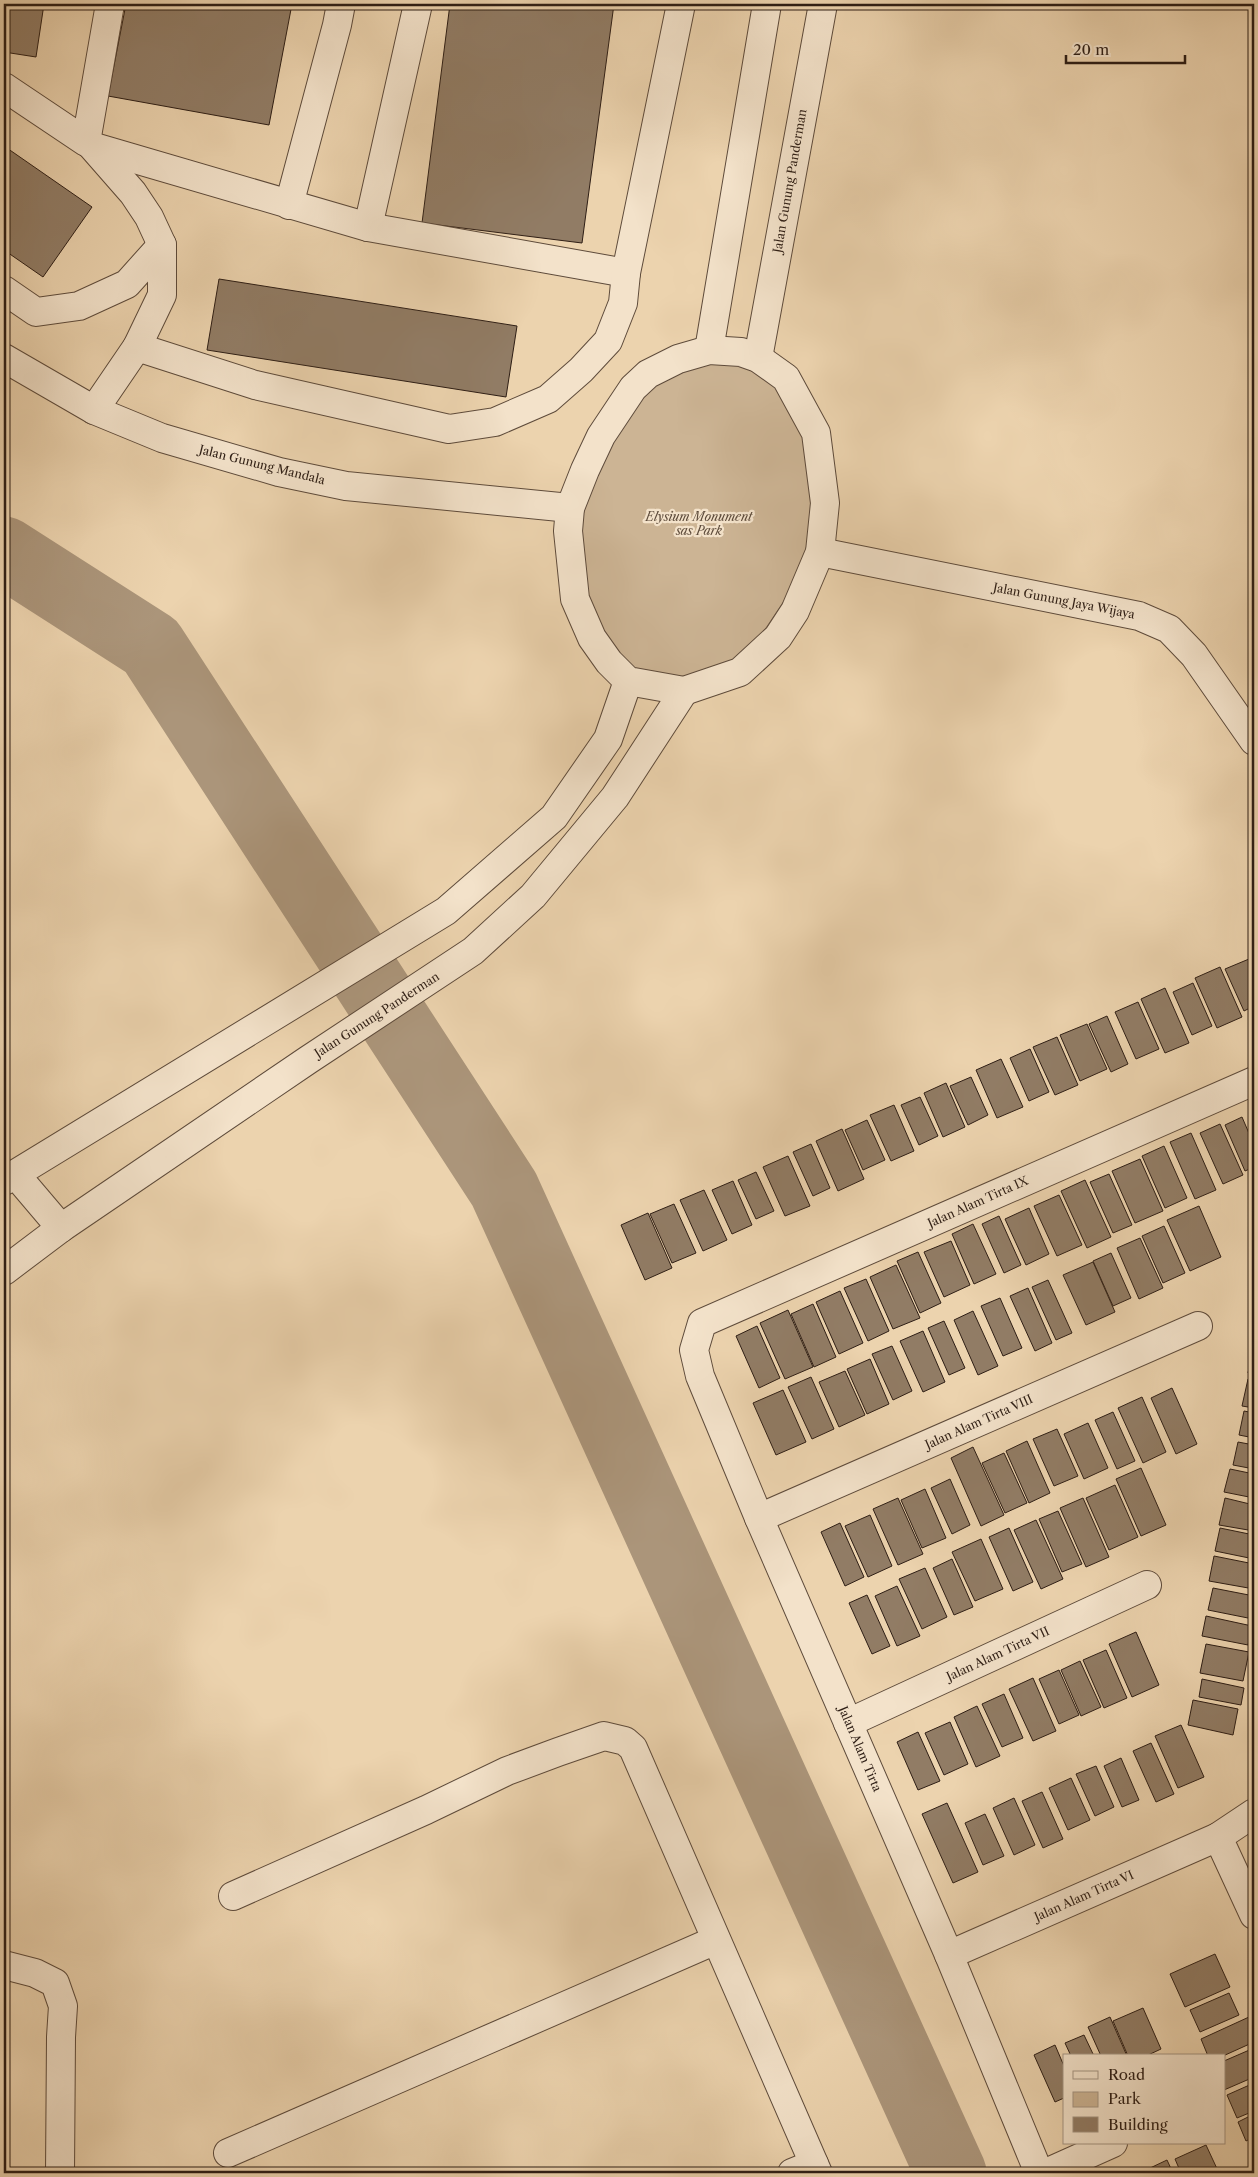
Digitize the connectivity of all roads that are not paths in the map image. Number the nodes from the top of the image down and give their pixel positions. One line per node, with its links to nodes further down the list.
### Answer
1 (110, 4): 8 (street)
2 (341, 4): 9 (street)
3 (418, 4): 10 (street)
4 (680, 4): 12 (street)
5 (767, 4): 15 (street)
6 (823, 4): 17 (street, Jalan Gunung Panderman)
7 (4, 87): 8 (street)
8 (90, 144): 9 (street); 11 (street)
9 (288, 205): 10 (street)
10 (368, 227): 12 (street)
11 (162, 245): 13 (street); 14 (street)
12 (626, 273): 14 (street)
13 (4, 290)
14 (137, 347): 18 (street)
15 (709, 350): 17 (street); 19 (street)
16 (4, 358): 18 (street, Jalan Gunung Mandala)
17 (758, 358): 20 (street)
18 (94, 410): 19 (street, Jalan Gunung Mandala)
19 (570, 508): 21 (street)
20 (820, 552): 22 (street); 23 (street, Jalan Gunung Jaya Wijaya)
21 (628, 681): 22 (street); 25 (street)
22 (684, 691): 26 (street, Jalan Gunung Panderman)
23 (1254, 740)
24 (1254, 1081): 28 (street, Jalan Alam Tirta IX)
25 (10, 1178): 26 (street)
26 (60, 1228): 27 (street, Jalan Gunung Panderman)
27 (4, 1271)
28 (702, 1323): 30 (street, Jalan Alam Tirta)
29 (1198, 1326): 30 (street, Jalan Alam Tirta VIII)
30 (759, 1518): 32 (street, Jalan Alam Tirta)
31 (1147, 1585): 32 (street, Jalan Alam Tirta VII)
32 (848, 1723): 38 (street, Jalan Alam Tirta)
33 (1254, 1812): 34 (street)
34 (1218, 1837): 36 (street); 38 (street, Jalan Alam Tirta VI)
35 (233, 1896): 37 (street)
36 (1254, 1915)
37 (716, 1940): 41 (street); 42 (street)
38 (949, 1955): 44 (street, Jalan Alam Tirta)
39 (4, 1965): 43 (street)
40 (1111, 2144): 45 (street)
41 (228, 2152)
42 (808, 2170)
43 (60, 2173)
44 (1039, 2173)
45 (1046, 2173)

